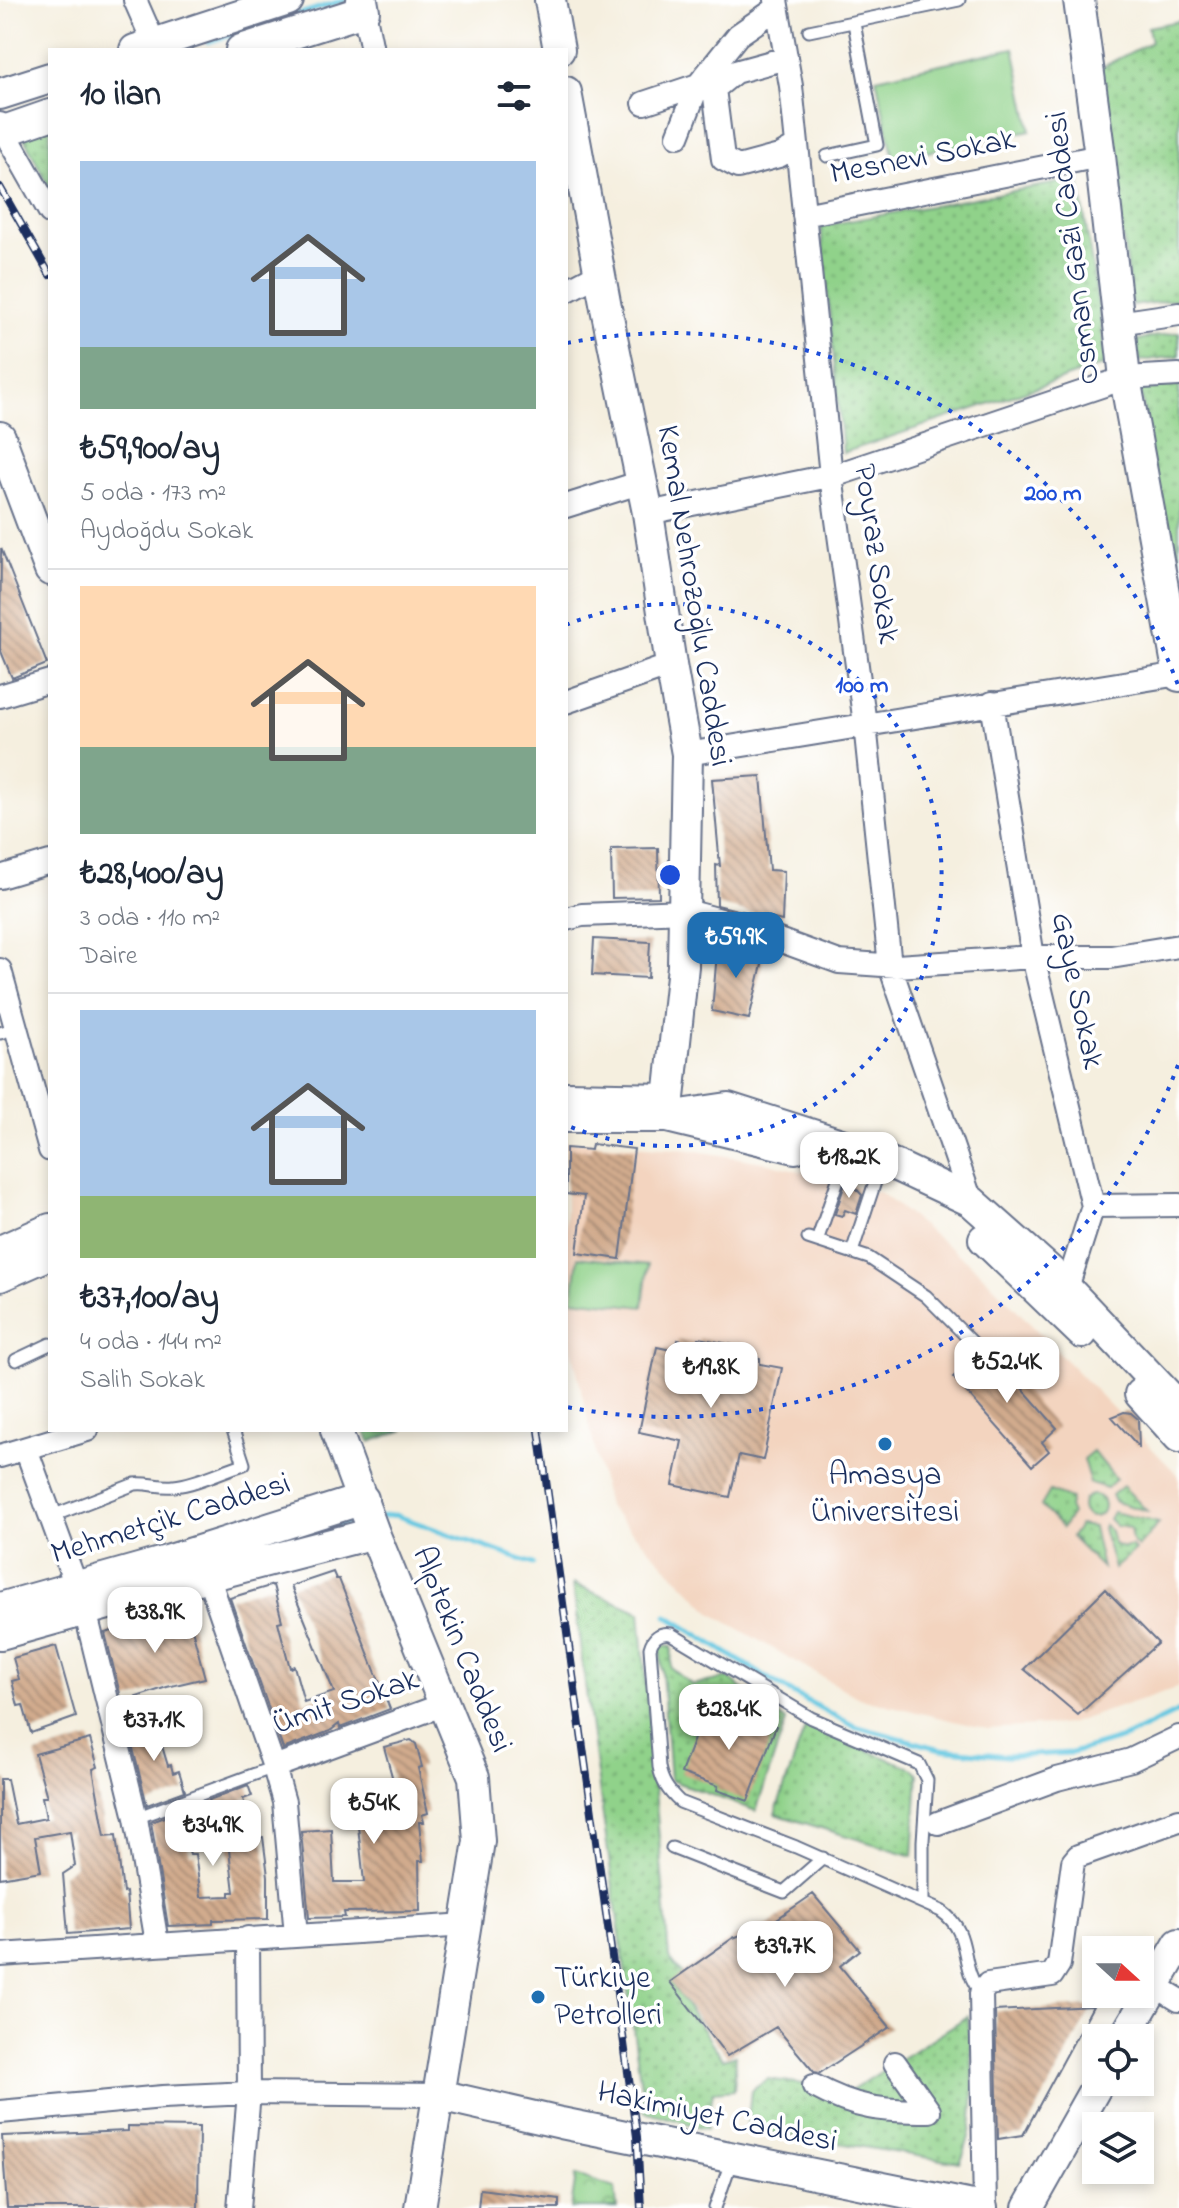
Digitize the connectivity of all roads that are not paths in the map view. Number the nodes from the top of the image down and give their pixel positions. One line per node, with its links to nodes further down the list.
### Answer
1 (135, 0): 10 (street)
2 (288, 0): 10 (street)
3 (550, 0): 13 (street)
4 (959, 0): 8 (lane)
5 (1079, 0): 25 (street, Osman Gazi Caddesi)
6 (777, 4): 14 (street, Poyraz Sokak); 16 (street)
7 (363, 6): 11 (street); 12 (street)
8 (854, 23): 9 (lane); 24 (lane)
9 (809, 31)
10 (151, 48)
11 (247, 48)
12 (372, 48)
13 (559, 48)
14 (786, 58): 23 (street, Poyraz Sokak); 23 (street)
15 (48, 79): 17 (street)
16 (698, 85): 19 (street); 22 (street)
17 (0, 94)
18 (568, 103): 28 (street, Kemal Nehrozoğlu Caddesi)
19 (644, 103)
20 (48, 116): 21 (street)
21 (2, 128): 26 (street)
22 (678, 136)
23 (797, 146): 27 (street, Poyraz Sokak)
24 (827, 156)
25 (1100, 156): 27 (street, Mesnevi Sokak); 31 (street, Osman Gazi Caddesi)
26 (48, 208)
27 (804, 215): 35 (street, Poyraz Sokak)
28 (600, 273): 29 (street); 36 (street, Kemal Nehrozoğlu Caddesi)
29 (568, 290)
30 (1179, 314): 31 (street)
31 (1118, 323): 33 (street, Osman Gazi Caddesi)
32 (1179, 375): 33 (street)
33 (1125, 378): 35 (street); 41 (street, Osman Gazi Caddesi)
34 (0, 437): 39 (street)
35 (831, 476): 38 (street); 46 (street, Poyraz Sokak)
36 (642, 482): 37 (street); 38 (street, Kemal Nehrozoğlu Caddesi)
37 (568, 505)
38 (648, 513): 40 (street, Kemal Nehrozoğlu Caddesi)
39 (48, 565)
40 (671, 665): 44 (street); 47 (street, Kemal Nehrozoğlu Caddesi)
41 (1179, 674): 45 (street)
42 (48, 682): 43 (street)
43 (0, 696)
44 (568, 701)
45 (992, 703): 46 (street); 53 (street, Gaye Sokak)
46 (865, 724): 47 (street); 54 (street, Poyraz Sokak)
47 (687, 754): 50 (street, Kemal Nehrozoğlu Caddesi)
48 (48, 863): 49 (street)
49 (0, 877)
50 (686, 911): 51 (street); 54 (street); 57 (street, Kemal Nehrozoğlu Caddesi)
51 (568, 918)
52 (1179, 946): 53 (street)
53 (1033, 957): 54 (street); 64 (street, Gaye Sokak)
54 (890, 966): 62 (street, Poyraz Sokak)
55 (0, 970): 56 (street)
56 (8, 1031): 59 (street)
57 (668, 1106): 58 (street); 60 (street); 62 (street)
58 (568, 1109)
59 (48, 1144)
60 (844, 1162): 61 (street); 67 (lane)
61 (877, 1176): 67 (lane); 78 (street)
62 (971, 1201): 70 (street)
63 (1179, 1205): 64 (street)
64 (1093, 1206): 70 (street)
65 (48, 1230): 66 (street)
66 (0, 1251)
67 (852, 1252): 71 (lane)
68 (48, 1255): 69 (street)
69 (0, 1276)
70 (1067, 1288): 74 (street)
71 (974, 1344)
72 (48, 1345): 73 (lane)
73 (16, 1360)
74 (1179, 1404)
75 (81, 1432): 79 (street)
76 (234, 1432): 82 (lane)
77 (337, 1432): 81 (street, Alptekin Caddesi)
78 (1179, 1437)
79 (26, 1449): 80 (street); 82 (street)
80 (0, 1456)
81 (363, 1499): 83 (street, Alptekin Caddesi); 85 (street, Mehmetçik Caddesi)
82 (52, 1516): 85 (street)
83 (374, 1533): 84 (street, Mehmetçik Caddesi); 88 (street, Alptekin Caddesi)
84 (208, 1576): 85 (street, Mehmetçik Caddesi); 90 (street, Ümit Sokak)
85 (82, 1598): 86 (street, Mehmetçik Caddesi); 87 (street, Mehmetçik Caddesi); 91 (street)
86 (0, 1608)
87 (0, 1634)
88 (445, 1704): 90 (street, Ümit Sokak); 97 (street, Alptekin Caddesi)
89 (1179, 1737): 93 (street)
90 (274, 1767): 91 (lane); 98 (street)
91 (136, 1818): 100 (street)
92 (1179, 1820): 103 (street)
93 (938, 1823)
94 (672, 1848): 95 (lane)
95 (823, 1858): 96 (lane); 96 (lane)
96 (923, 1902): 103 (lane)
97 (467, 1925): 98 (street); 109 (street, Alptekin Caddesi)
98 (296, 1935): 99 (street)
99 (248, 1938): 100 (street); 108 (street)
100 (157, 1943): 102 (street)
101 (1179, 1944): 104 (street)
102 (0, 1955)
103 (981, 1993): 116 (street)
104 (1166, 1993): 105 (street)
105 (1137, 2024)
106 (895, 2063): 107 (street)
107 (814, 2086)
108 (249, 2093): 109 (street); 111 (street); 113 (street)
109 (439, 2095): 112 (street, Hakimiyet Caddesi); 114 (street, Alptekin Caddesi)
110 (1091, 2096): 117 (street)
111 (0, 2112)
112 (733, 2158): 115 (lane); 116 (street, Hakimiyet Caddesi)
113 (239, 2208)
114 (420, 2208)
115 (715, 2208)
116 (983, 2208)
117 (1028, 2208)

